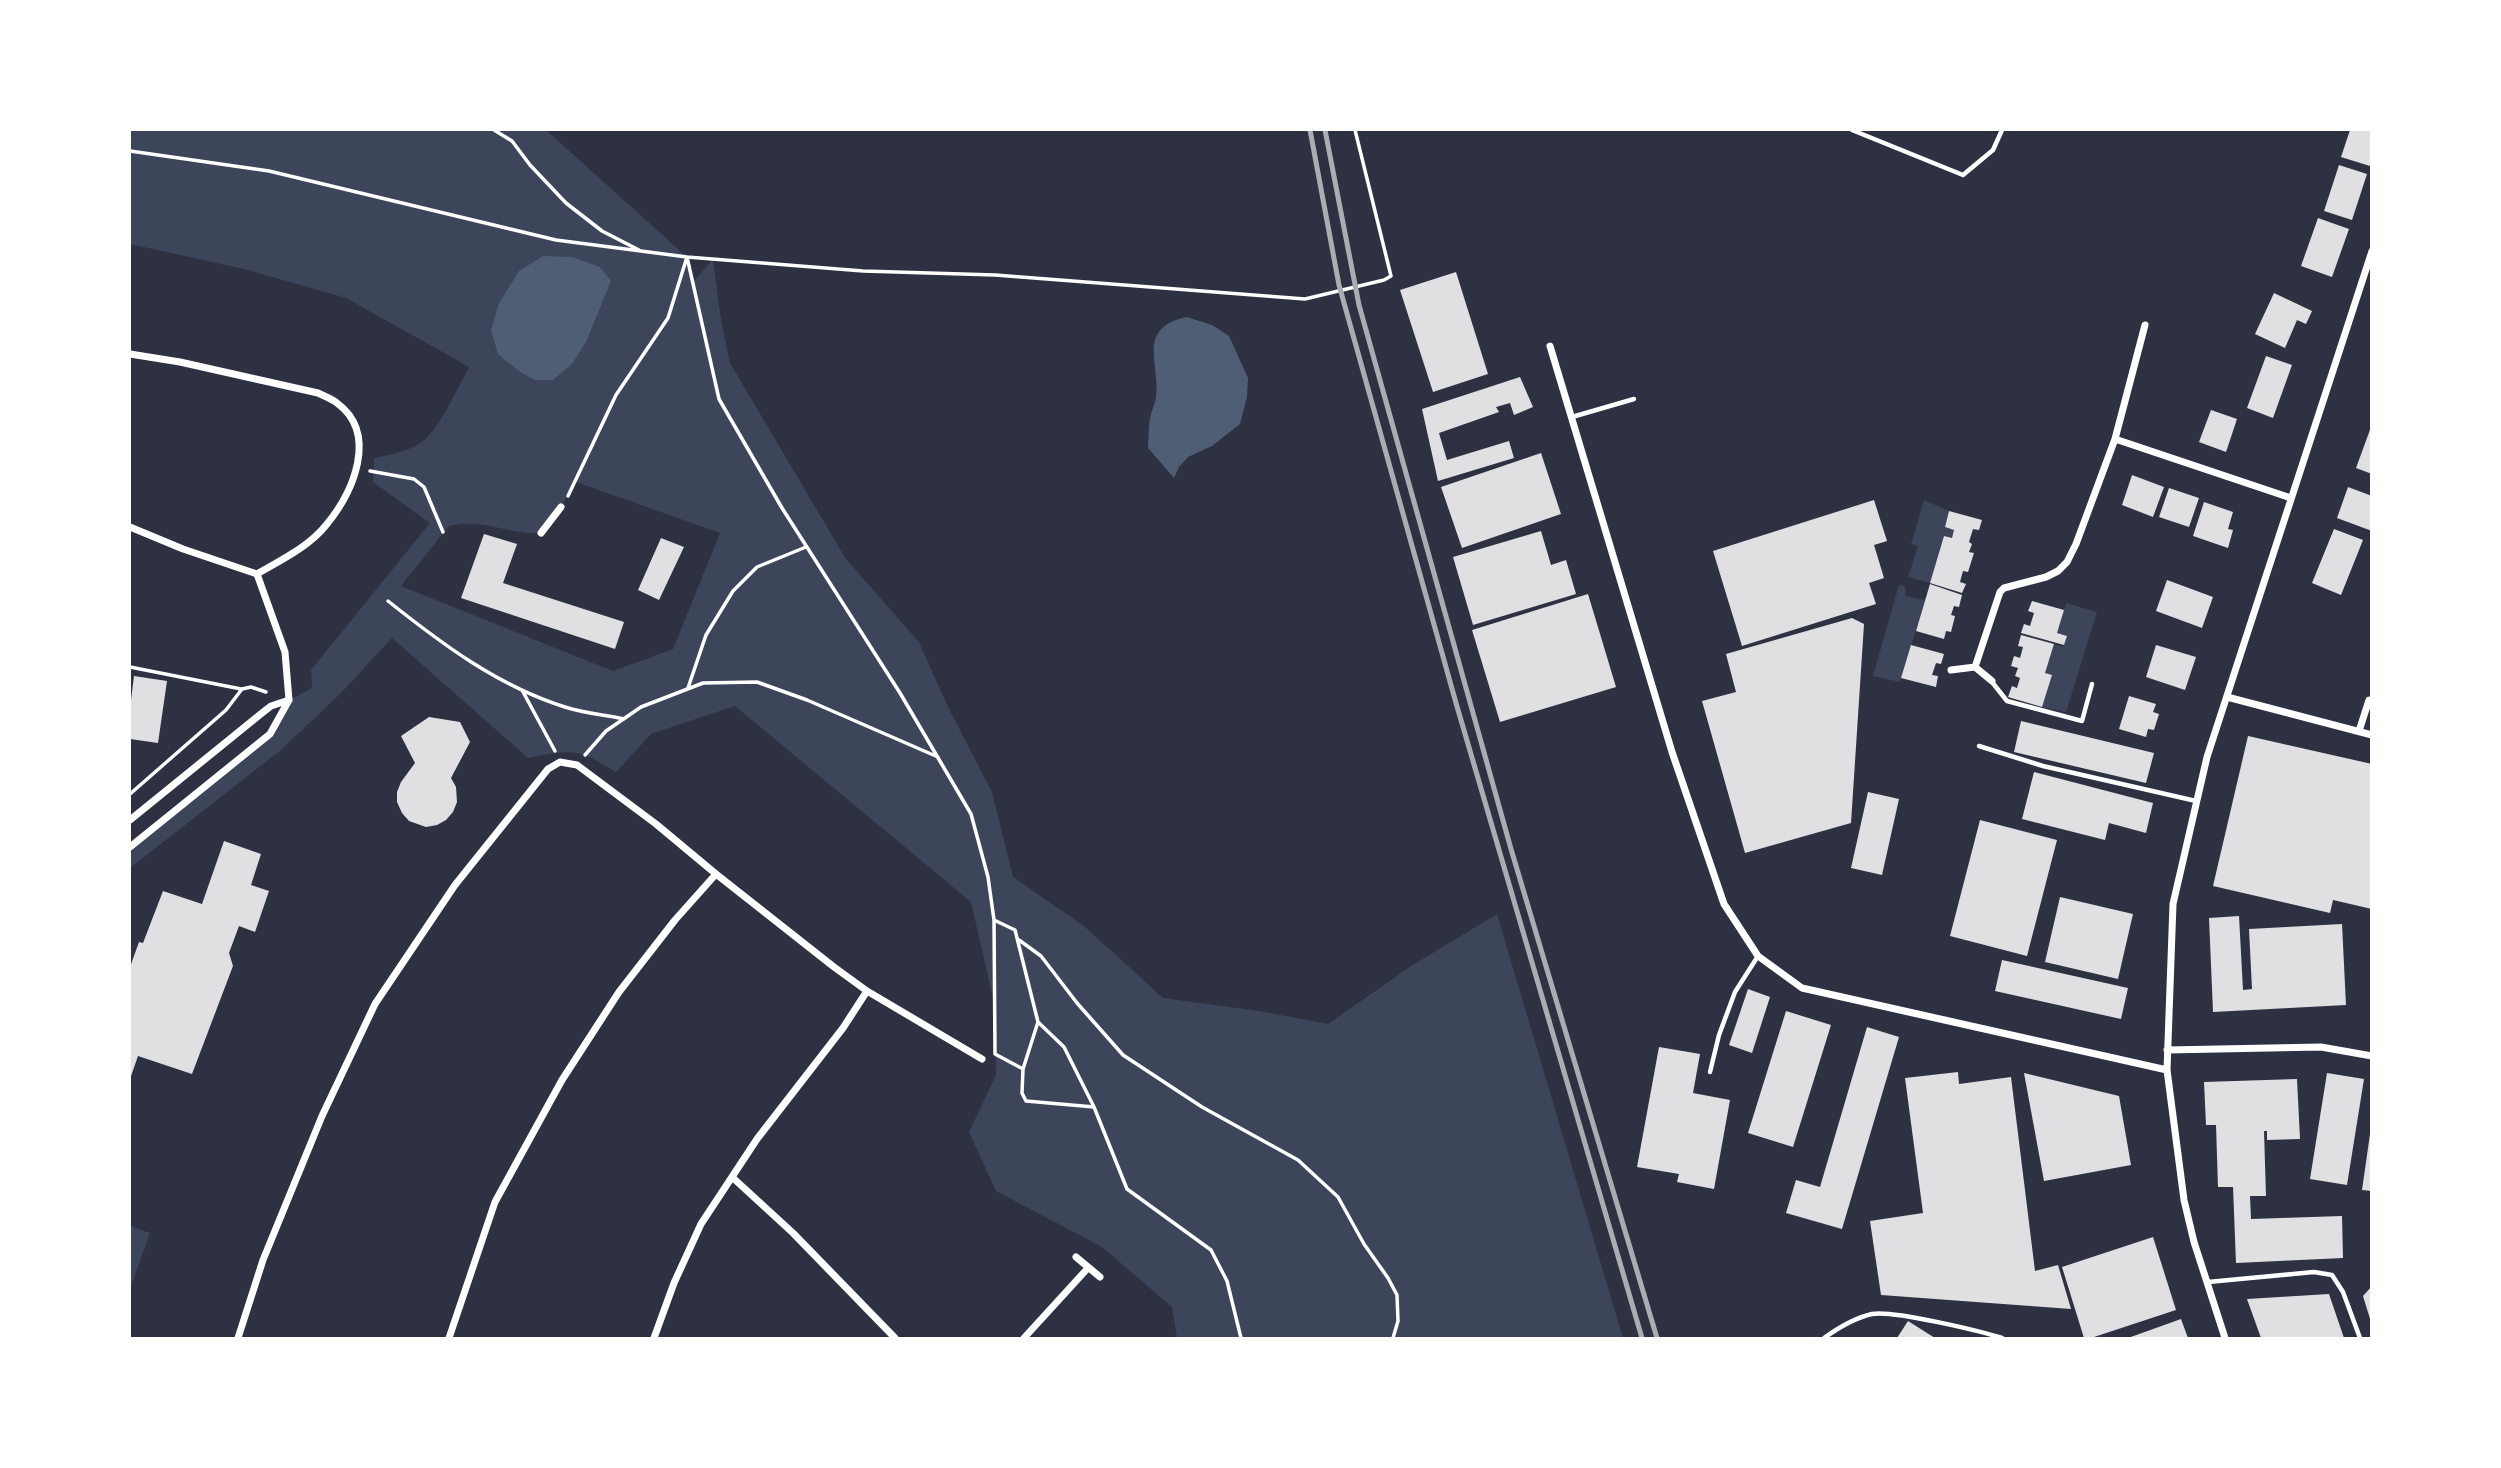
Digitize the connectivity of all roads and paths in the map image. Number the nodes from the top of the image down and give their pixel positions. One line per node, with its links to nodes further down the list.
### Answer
1 (494, 130): 6 (path)
2 (1355, 130): 8 (path)
3 (1852, 130): 4 (lane)
4 (2002, 130)
5 (130, 151): 6 (path)
6 (640, 251): 8 (path)
7 (2371, 251): 16 (street)
8 (687, 257): 17 (path); 21 (path)
9 (2144, 325): 14 (street)
10 (1550, 346): 13 (street)
11 (130, 354): 15 (street)
12 (1634, 399): 13 (lane)
13 (1572, 417): 49 (street)
14 (2116, 439): 16 (street); 25 (street)
15 (358, 467): 19 (path); 22 (street)
16 (2291, 498): 32 (street)
17 (561, 508): 20 (street)
18 (130, 527): 22 (street)
19 (443, 532)
20 (541, 533)
21 (806, 547): 31 (path); 39 (path)
22 (257, 574): 33 (street)
23 (388, 601): 30 (path)
24 (130, 667): 29 (path)
25 (1975, 667): 26 (street); 27 (street)
26 (1951, 670)
27 (1992, 681): 28 (lane)
28 (2092, 684)
29 (242, 689): 33 (path); 42 (path)
30 (522, 689): 35 (path); 40 (path)
31 (688, 689): 35 (path); 39 (path)
32 (2227, 697): 36 (street); 43 (street)
33 (289, 700): 44 (street); 45 (street)
34 (2369, 700): 36 (street)
35 (624, 719): 41 (path)
36 (2359, 731): 37 (street)
37 (2371, 734)
38 (1979, 746): 43 (lane)
39 (938, 757): 47 (path)
40 (560, 762): 41 (street); 64 (street)
41 (577, 765): 46 (street)
42 (130, 794)
43 (2196, 801): 52 (street)
44 (130, 820)
45 (130, 847)
46 (716, 874): 50 (street); 65 (street)
47 (994, 920): 48 (path); 55 (path)
48 (1018, 939): 51 (path); 70 (path)
49 (1758, 956): 56 (street); 57 (lane)
50 (867, 990): 54 (street); 59 (street)
51 (1038, 1022): 55 (path); 58 (path)
52 (2168, 1050): 53 (street); 56 (street)
53 (2371, 1056)
54 (982, 1059)
55 (1023, 1069): 58 (path)
56 (2167, 1070): 63 (street)
57 (1710, 1072)
58 (1094, 1107): 69 (path)
59 (732, 1177): 66 (street); 67 (street)
60 (1076, 1257): 61 (street)
61 (1088, 1268): 62 (street); 68 (street)
62 (1100, 1277)
63 (2207, 1282): 73 (street); 74 (lane)
64 (238, 1339)
65 (449, 1339)
66 (654, 1339)
67 (895, 1339)
68 (1024, 1339)
69 (1241, 1339)
70 (1393, 1339)
71 (1824, 1339): 72 (lane)
72 (2001, 1339)
73 (2225, 1339)
74 (2360, 1339)

